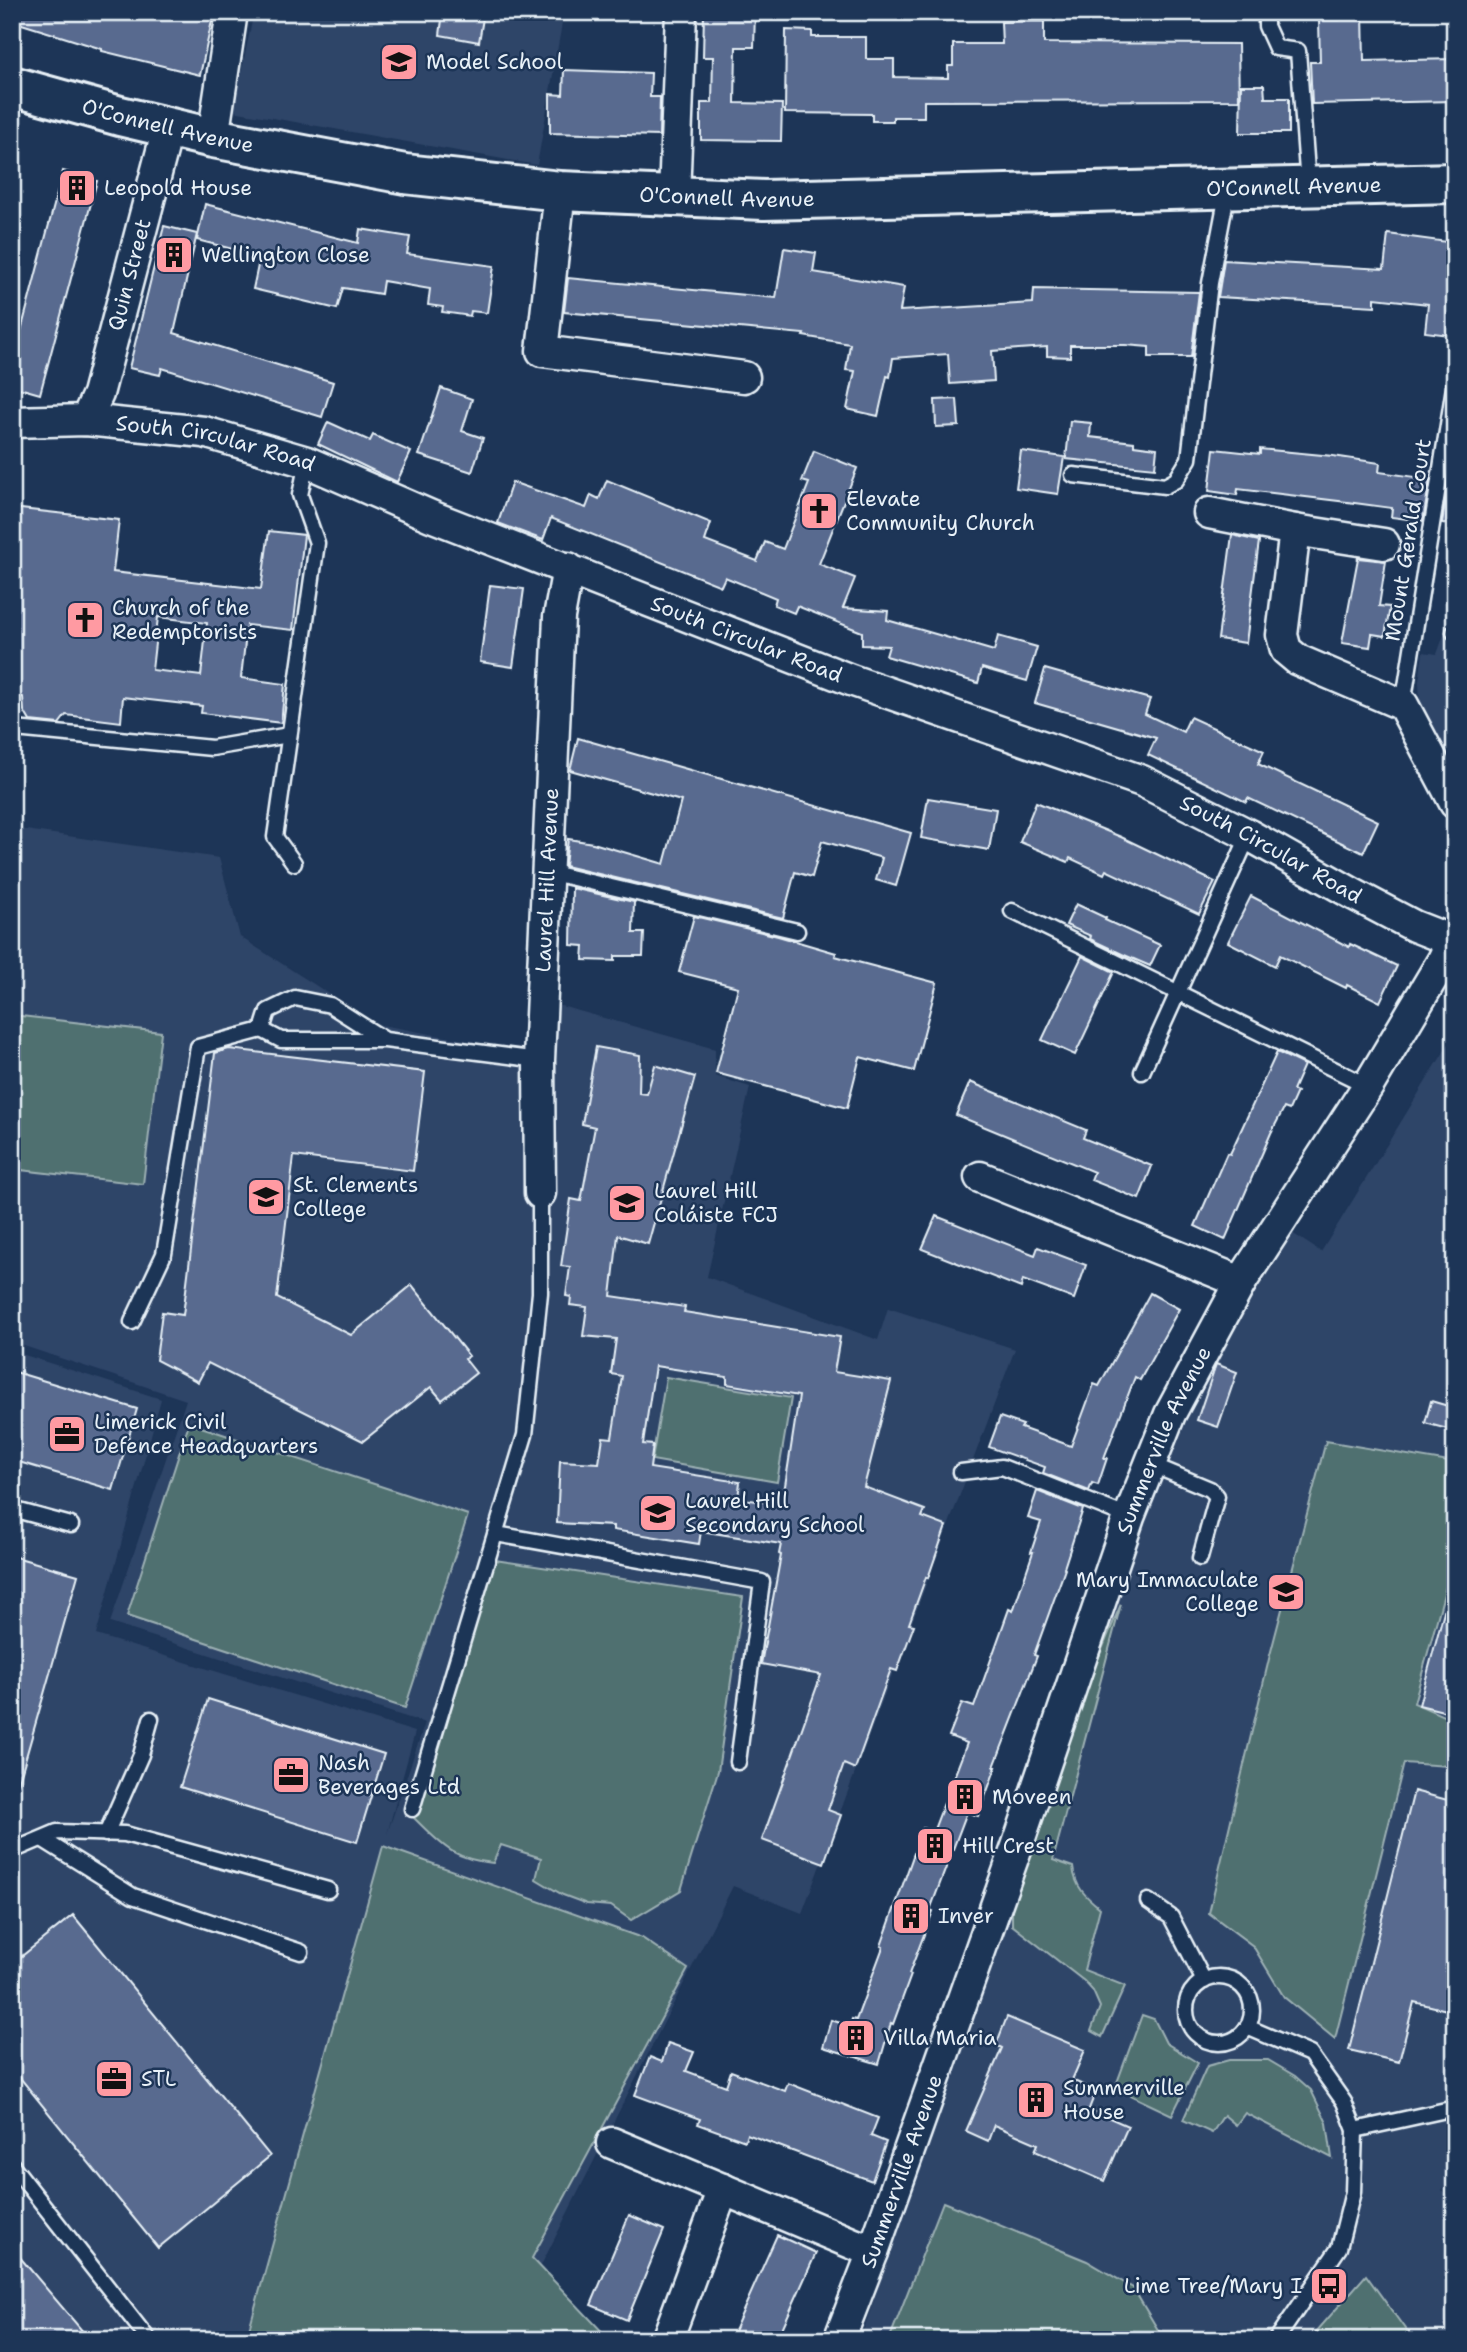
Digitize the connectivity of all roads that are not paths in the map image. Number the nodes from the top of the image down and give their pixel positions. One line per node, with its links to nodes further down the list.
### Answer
1 (232, 12): 6 (street)
2 (681, 12): 11 (street)
3 (1266, 12): 9 (lane)
4 (12, 86): 5 (main road, O'Connell Avenue)
5 (168, 128): 6 (main road, O'Connell Avenue); 14 (street, Quin Street)
6 (213, 138): 10 (main road, O'Connell Avenue)
7 (1455, 183): 9 (main road, O'Connell Avenue)
8 (1229, 188): 9 (main road, O'Connell Avenue); 11 (main road, O'Connell Avenue); 17 (lane)
9 (1308, 188)
10 (560, 191): 11 (main road, O'Connell Avenue); 12 (street)
11 (674, 197)
12 (744, 377)
13 (1455, 382): 22 (lane, Mount Gerald Court)
14 (86, 420): 15 (street, South Circular Road); 16 (street, South Circular Road)
15 (12, 422)
16 (307, 462): 21 (street, South Circular Road); 24 (lane)
17 (1073, 475)
18 (1209, 513): 19 (street)
19 (1295, 530): 20 (street); 22 (street)
20 (1384, 544)
21 (568, 568): 26 (street, South Circular Road); 28 (street, Laurel Hill Avenue)
22 (1404, 705): 25 (street)
23 (15, 729): 24 (lane)
24 (289, 735): 27 (lane)
25 (1455, 803)
26 (1249, 835): 31 (street, South Circular Road); 32 (lane)
27 (294, 863)
28 (548, 872): 30 (lane); 35 (street, Laurel Hill Avenue)
29 (1012, 911): 32 (lane)
30 (797, 931)
31 (1454, 939): 37 (street, Summerville Avenue)
32 (1178, 993): 36 (lane); 37 (lane)
33 (262, 1030): 34 (lane); 34 (lane); 41 (lane)
34 (385, 1041): 35 (lane)
35 (539, 1060): 39 (street, Laurel Hill Avenue)
36 (1142, 1072)
37 (1368, 1086): 40 (street, Summerville Avenue)
38 (980, 1177): 40 (street)
39 (540, 1193): 47 (lane)
40 (1241, 1282): 42 (street, Summerville Avenue)
41 (132, 1322)
42 (1150, 1464): 45 (street, Summerville Avenue); 48 (lane)
43 (961, 1472): 45 (lane)
44 (12, 1509): 46 (lane)
45 (1129, 1517): 65 (street, Summerville Avenue)
46 (71, 1525)
47 (496, 1534): 50 (lane); 51 (lane)
48 (1200, 1558)
49 (151, 1718): 52 (lane)
50 (737, 1762)
51 (412, 1810)
52 (106, 1834): 53 (lane); 55 (lane)
53 (42, 1839): 54 (lane); 57 (lane)
54 (12, 1851)
55 (328, 1890)
56 (1149, 1901): 58 (lane)
57 (301, 1952)
58 (1204, 1981): 59 (lane); 59 (lane)
59 (1247, 2027): 61 (lane)
60 (1455, 2108): 61 (lane)
61 (1355, 2130): 69 (lane)
62 (612, 2143): 64 (street)
63 (12, 2165): 66 (lane)
64 (723, 2189): 65 (street); 67 (street)
65 (873, 2252): 68 (street, Summerville Avenue)
66 (149, 2340)
67 (667, 2340)
68 (839, 2340)
69 (1276, 2340)

